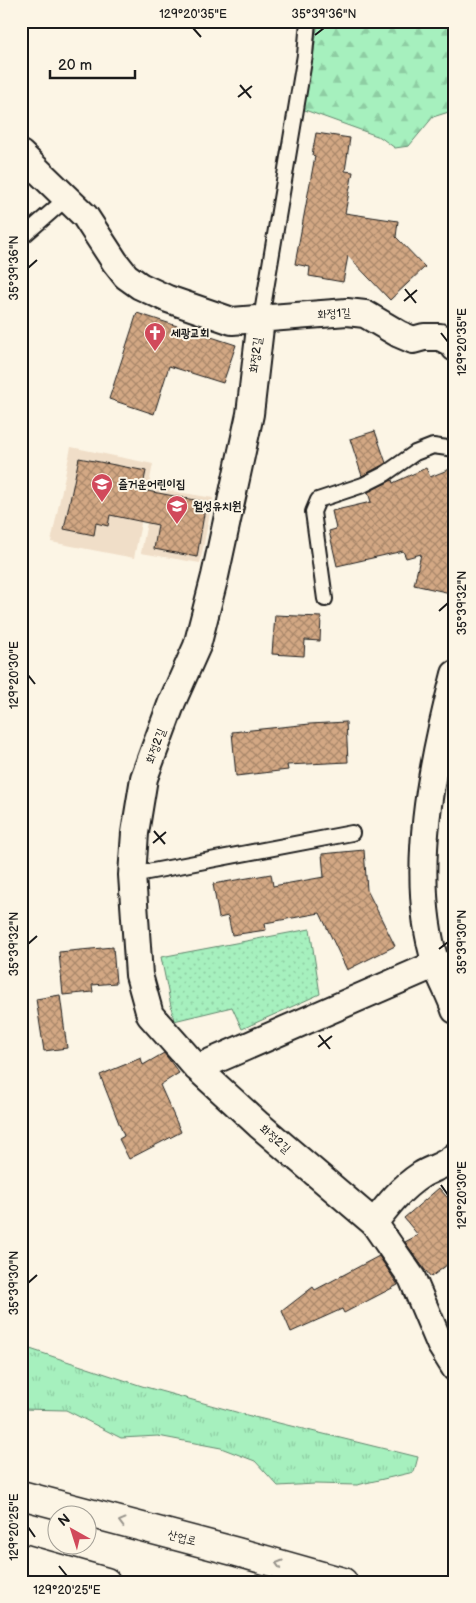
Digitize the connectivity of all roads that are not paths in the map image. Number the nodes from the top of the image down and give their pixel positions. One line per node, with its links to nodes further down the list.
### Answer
1 (308, 21): 5 (lane)
2 (21, 154): 3 (street, 화정2길)
3 (67, 198): 4 (lane); 5 (street, 화정2길)
4 (21, 238)
5 (261, 320): 6 (street, 화정1길); 11 (street, 화정2길)
6 (455, 348)
7 (455, 449): 8 (lane)
8 (325, 599)
9 (455, 674): 12 (street)
10 (352, 833): 11 (lane)
11 (132, 875): 14 (street, 화정2길)
12 (445, 965): 13 (street); 14 (street)
13 (455, 1010)
14 (197, 1068): 16 (street, 화정2길)
15 (455, 1156): 16 (street)
16 (374, 1223): 17 (street, 화정2길)
17 (455, 1368)
18 (21, 1495): 22 (main road, 산업로, one-way to 18)
19 (21, 1558): 20 (main road)
20 (64, 1576): 21 (main road)
21 (106, 1582)
22 (343, 1582)

